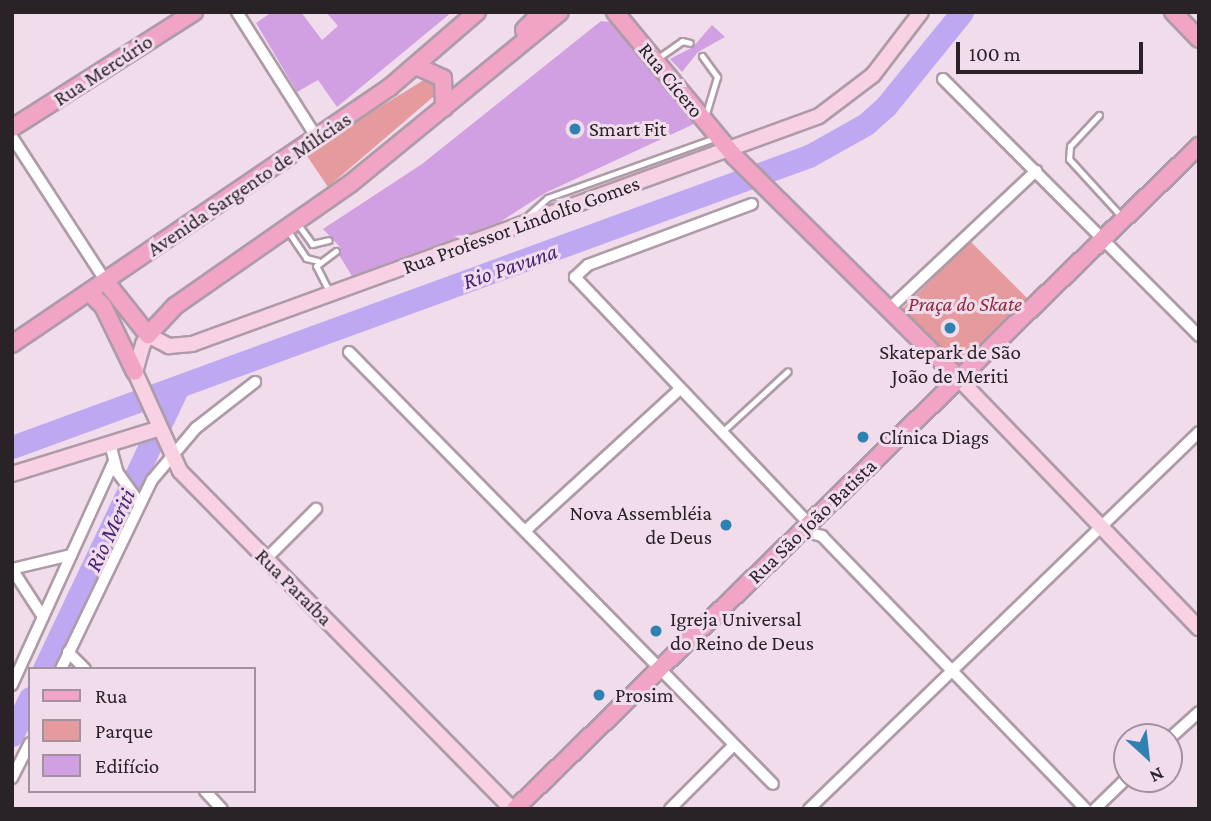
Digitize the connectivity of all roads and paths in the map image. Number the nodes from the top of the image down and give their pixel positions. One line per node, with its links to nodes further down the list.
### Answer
1 (194, 12): 21 (main road, Rua Mercúrio)
2 (237, 12): 23 (street)
3 (477, 12): 11 (main road, Avenida Sargento de Milícias)
4 (490, 12): 11 (main road)
5 (542, 12): 16 (main road)
6 (560, 12): 16 (main road)
7 (615, 12): 14 (main road, Rua Cícero)
8 (921, 12): 25 (street, Rua Professor Lindolfo Gomes)
9 (1173, 12): 10 (main road)
10 (1199, 38)
11 (446, 41): 15 (main road, Avenida Sargento de Milícias)
12 (690, 43): 14 (lane)
13 (702, 56): 20 (lane)
14 (655, 60): 20 (main road, Rua Cícero)
15 (418, 67): 18 (main road); 23 (main road, Avenida Sargento de Milícias)
16 (481, 76): 18 (main road)
17 (943, 79): 26 (street)
18 (444, 108): 29 (main road)
19 (1099, 116): 28 (lane)
20 (704, 120): 25 (main road, Rua Cícero)
21 (12, 128)
22 (12, 137): 34 (street)
23 (317, 138): 34 (main road, Avenida Sargento de Milícias)
24 (1199, 146): 28 (main road, Rua São João Batista)
25 (727, 148): 36 (street, Rua Professor Lindolfo Gomes); 37 (main road, Rua Cícero)
26 (1037, 171): 30 (street); 37 (street)
27 (752, 204): 46 (street)
28 (1124, 219): 30 (main road, Rua São João Batista)
29 (291, 225): 31 (lane); 33 (lane); 38 (main road)
30 (1104, 239): 39 (street); 44 (main road, Rua São João Batista)
31 (329, 240)
32 (336, 251): 33 (lane)
33 (319, 261): 36 (lane)
34 (106, 282): 35 (main road, Avenida Sargento de Milícias); 38 (main road)
35 (90, 293): 40 (main road, Avenida Sargento de Milícias); 42 (main road)
36 (331, 294): 38 (street, Rua Professor Lindolfo Gomes)
37 (889, 309): 44 (main road, Rua Cícero)
38 (149, 335): 42 (street)
39 (1199, 336)
40 (12, 344)
41 (349, 352): 58 (street)
42 (135, 372): 47 (street, Rua Paraíba)
43 (788, 372): 48 (lane)
44 (959, 379): 56 (main road, Rua São João Batista); 57 (street)
45 (254, 382): 51 (street)
46 (680, 389): 48 (street); 58 (street)
47 (153, 428): 50 (street); 51 (street, Rua Paraíba)
48 (723, 431): 56 (street)
49 (1199, 432): 57 (street)
50 (110, 444): 52 (street); 53 (street)
51 (169, 455): 54 (street); 61 (street, Rua Paraíba)
52 (116, 468): 54 (street); 60 (street)
53 (12, 474)
54 (137, 500): 65 (street)
55 (316, 509): 61 (street)
56 (810, 523): 59 (street); 59 (street); 69 (main road, Rua São João Batista)
57 (1101, 526): 64 (street); 70 (street)
58 (525, 531): 69 (street)
59 (822, 536): 70 (street)
60 (71, 555): 62 (street); 63 (street)
61 (266, 559): 81 (street, Rua Paraíba)
62 (12, 569): 63 (street)
63 (43, 617): 68 (street)
64 (1199, 628)
65 (68, 652): 66 (street); 67 (street)
66 (62, 667)
67 (83, 667)
68 (15, 670): 71 (street)
69 (658, 670): 74 (street); 81 (main road, Rua São João Batista)
70 (954, 670): 83 (street); 84 (street)
71 (12, 685)
72 (1199, 712): 73 (street)
73 (1183, 726)
74 (733, 746): 77 (street); 82 (street)
75 (28, 747): 76 (street)
76 (12, 779)
77 (773, 785)
78 (1113, 791): 85 (street)
79 (207, 793): 80 (street)
80 (222, 809)
81 (513, 809)
82 (670, 809)
83 (809, 809)
84 (1086, 809)
85 (1094, 809)

